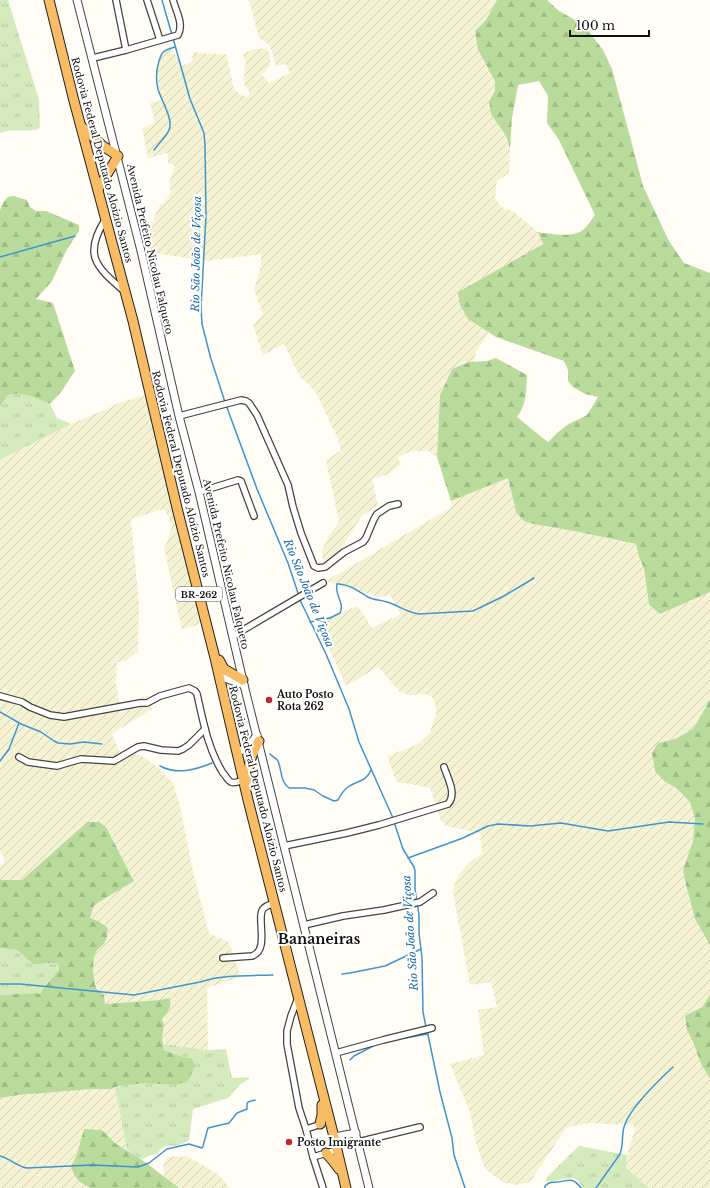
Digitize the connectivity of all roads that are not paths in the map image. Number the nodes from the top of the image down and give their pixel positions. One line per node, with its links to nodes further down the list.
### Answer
1 (49, 0): 9 (highway, Rodovia Federal Deputado Aloízio Santos / BR-262)
2 (77, 0): 8 (street, Avenida Prefeito Nicolau Falqueto)
3 (116, 0): 7 (street)
4 (147, 0): 6 (street)
5 (173, 0): 6 (street)
6 (160, 40): 7 (street)
7 (126, 50): 8 (street)
8 (93, 58): 10 (street, Avenida Prefeito Nicolau Falqueto)
9 (81, 126): 10 (highway); 11 (highway, Rodovia Federal Deputado Aloízio Santos / BR-262)
10 (118, 156): 11 (highway); 14 (street, Avenida Prefeito Nicolau Falqueto)
11 (98, 190): 12 (highway, Rodovia Federal Deputado Aloízio Santos / BR-262)
12 (105, 220): 13 (highway, Rodovia Federal Deputado Aloízio Santos / BR-262); 13 (street)
13 (126, 293): 19 (highway, Rodovia Federal Deputado Aloízio Santos / BR-262)
14 (179, 416): 15 (street, Avenida Prefeito Nicolau Falqueto); 16 (street)
15 (199, 492): 17 (street); 20 (street, Avenida Prefeito Nicolau Falqueto)
16 (398, 504)
17 (254, 516)
18 (323, 583): 20 (street)
19 (209, 634): 21 (highway, Rodovia Federal Deputado Aloízio Santos / BR-262); 22 (highway)
20 (233, 636): 22 (street, Avenida Prefeito Nicolau Falqueto)
21 (219, 676): 22 (street); 26 (highway, Rodovia Federal Deputado Aloízio Santos / BR-262)
22 (244, 682): 25 (street, Avenida Prefeito Nicolau Falqueto)
23 (0, 696): 24 (street)
24 (205, 729): 27 (street); 29 (street)
25 (258, 738): 26 (street); 30 (highway); 31 (street, Avenida Prefeito Nicolau Falqueto)
26 (237, 754): 29 (highway, Rodovia Federal Deputado Aloízio Santos / BR-262)
27 (19, 757)
28 (444, 767): 31 (street)
29 (243, 780): 30 (highway, Rodovia Federal Deputado Aloízio Santos / BR-262)
30 (248, 800): 33 (highway, Rodovia Federal Deputado Aloízio Santos / BR-262)
31 (284, 846): 34 (street, Avenida Prefeito Nicolau Falqueto)
32 (433, 893): 34 (street)
33 (274, 903): 35 (street); 36 (highway, Rodovia Federal Deputado Aloízio Santos / BR-262)
34 (304, 925): 38 (street, Avenida Prefeito Nicolau Falqueto)
35 (222, 958)
36 (298, 997): 39 (highway, Rodovia Federal Deputado Aloízio Santos / BR-262); 43 (street)
37 (430, 1029): 38 (street)
38 (336, 1054): 44 (street, Avenida Prefeito Nicolau Falqueto)
39 (322, 1092): 40 (highway, Rodovia Federal Deputado Aloízio Santos / BR-262); 41 (highway)
40 (330, 1122): 41 (street); 45 (highway, Rodovia Federal Deputado Aloízio Santos / BR-262)
41 (320, 1124): 43 (street)
42 (420, 1127): 46 (street)
43 (306, 1129): 49 (street)
44 (356, 1133): 45 (street); 46 (street, Avenida Prefeito Nicolau Falqueto)
45 (334, 1138): 47 (highway, Rodovia Federal Deputado Aloízio Santos / BR-262)
46 (358, 1142): 53 (street, Avenida Prefeito Nicolau Falqueto)
47 (337, 1150): 48 (street); 50 (highway, Rodovia Federal Deputado Aloízio Santos / BR-262)
48 (326, 1154): 49 (street); 50 (highway)
49 (313, 1157): 51 (street)
50 (342, 1174): 52 (highway, Rodovia Federal Deputado Aloízio Santos / BR-262)
51 (323, 1188)
52 (346, 1188)
53 (369, 1188)

